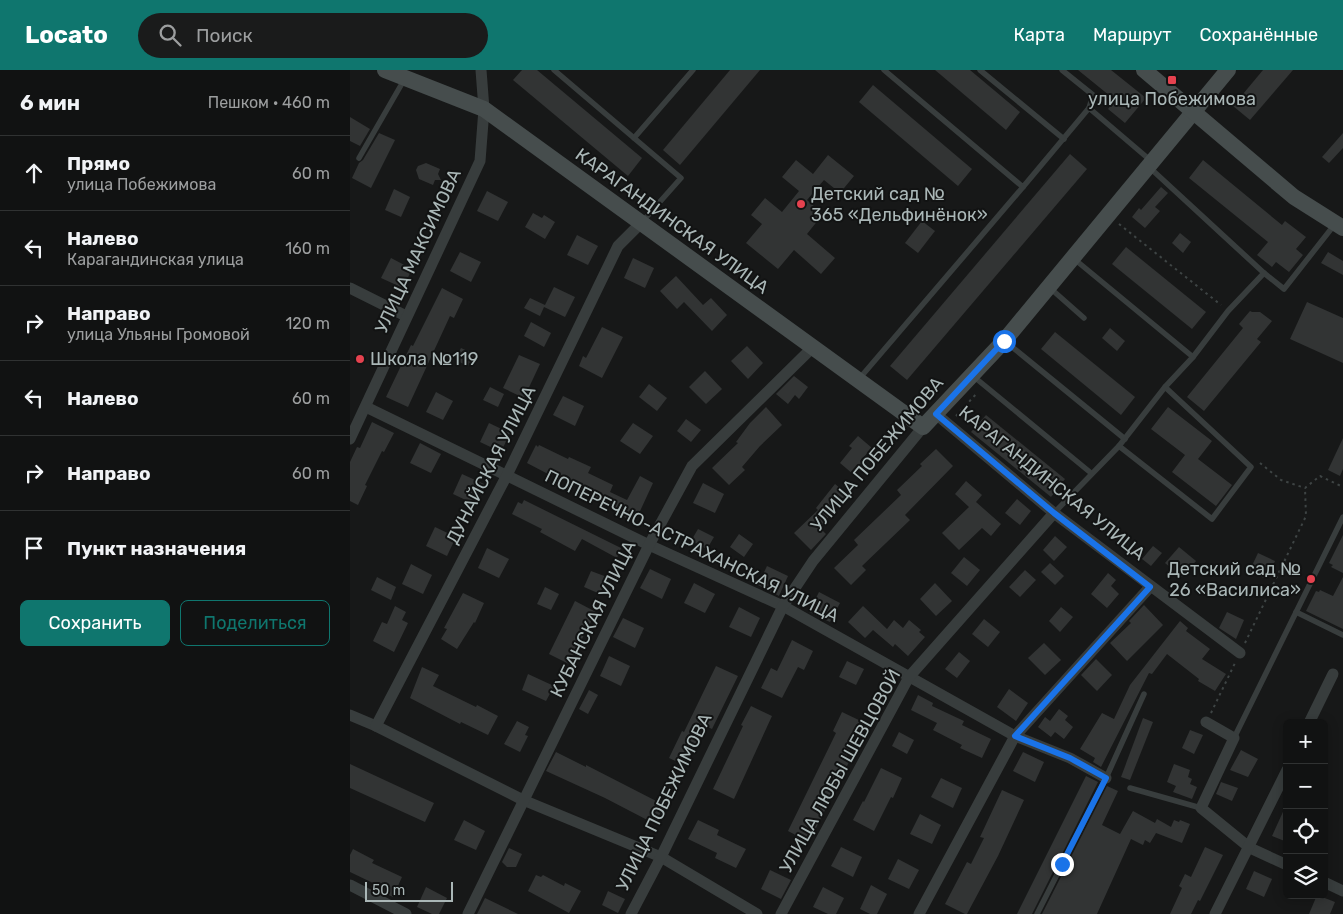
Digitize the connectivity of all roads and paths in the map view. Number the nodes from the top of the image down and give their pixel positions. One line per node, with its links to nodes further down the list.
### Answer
1 (384, 70): 10 (street, КАРАГАНДИНСКАЯ УЛИЦА)
2 (481, 70): 12 (street, УЛИЦА МАКСИМОВА)
3 (554, 70): 14 (lane)
4 (693, 70): 14 (lane)
5 (884, 70): 18 (lane)
6 (980, 70): 15 (lane)
7 (1062, 70): 11 (lane)
8 (1228, 70): 13 (street, УЛИЦА ПОБЕЖИМОВА)
9 (1149, 72): 13 (street)
10 (405, 78): 12 (street, КАРАГАНДИНСКАЯ УЛИЦА); 16 (lane)
11 (1090, 108): 15 (lane); 17 (lane)
12 (484, 109): 19 (street, КАРАГАНДИНСКАЯ УЛИЦА); 27 (street, УЛИЦА МАКСИМОВА)
13 (1192, 112): 17 (street, УЛИЦА ПОБЕЖИМОВА); 21 (street)
14 (634, 138): 19 (lane)
15 (1064, 139): 18 (lane)
16 (359, 158)
17 (1150, 164): 22 (street, УЛИЦА ПОБЕЖИМОВА); 23 (lane)
18 (1023, 187): 33 (lane)
19 (641, 223): 30 (street, КАРАГАНДИНСКАЯ УЛИЦА); 43 (street, ДУНАЙСКАЯ УЛИЦА)
20 (1118, 224): 26 (path)
21 (1339, 226): 23 (lane)
22 (1073, 258): 24 (street, УЛИЦА ПОБЕЖИМОВА); 31 (lane)
23 (1264, 273): 26 (lane)
24 (1049, 287): 28 (lane); 29 (street, УЛИЦА ПОБЕЖИМОВА)
25 (350, 288): 27 (street)
26 (1228, 311): 31 (lane)
27 (406, 316): 35 (street, УЛИЦА МАКСИМОВА)
28 (1084, 318)
29 (1004, 341): 32 (street, УЛИЦА ПОБЕЖИМОВА); 39 (lane)
30 (812, 348): 33 (street, КАРАГАНДИНСКАЯ УЛИЦА); 50 (street, КУБАНСКАЯ УЛИЦА)
31 (1193, 356): 34 (lane)
32 (972, 374): 36 (street, УЛИЦА ПОБЕЖИМОВА); 42 (lane)
33 (858, 381): 37 (street, КАРАГАНДИНСКАЯ УЛИЦА)
34 (1165, 386): 39 (lane); 41 (lane)
35 (366, 406): 38 (street, УЛИЦА МАКСИМОВА); 43 (street, ПОПЕРЕЧНО-АСТРАХАНСКАЯ УЛИЦА)
36 (936, 414): 37 (street, УЛИЦА ПОБЕЖИМОВА); 46 (street, КАРАГАНДИНСКАЯ УЛИЦА)
37 (922, 427): 52 (street, УЛИЦА ПОБЕЖИМОВА)
38 (350, 439)
39 (1125, 439): 40 (lane)
40 (1119, 446): 41 (lane); 42 (lane)
41 (1251, 467): 45 (path)
42 (1091, 473): 46 (lane)
43 (507, 476): 50 (street, ПОПЕРЕЧНО-АСТРАХАНСКАЯ УЛИЦА); 62 (street, ДУНАЙСКАЯ УЛИЦА)
44 (1343, 487): 45 (path)
45 (1306, 488): 55 (path)
46 (1054, 513): 51 (street, КАРАГАНДИНСКАЯ УЛИЦА); 57 (street, УЛИЦА ЛЮБЫ ШЕВЦОВОЙ)
47 (1343, 517): 48 (lane)
48 (1336, 531): 49 (lane); 53 (lane)
49 (1343, 534)
50 (649, 544): 52 (street, ПОПЕРЕЧНО-АСТРАХАНСКАЯ УЛИЦА); 68 (street, КУБАНСКАЯ УЛИЦА)
51 (1150, 587): 55 (street, КАРАГАНДИНСКАЯ УЛИЦА); 63 (street)
52 (783, 606): 57 (street, ПОПЕРЕЧНО-АСТРАХАНСКАЯ УЛИЦА); 71 (street, УЛИЦА ПОБЕЖИМОВА)
53 (1296, 612): 54 (lane); 64 (lane)
54 (1343, 635)
55 (1240, 654): 61 (path)
56 (1333, 674): 60 (street)
57 (910, 677): 63 (street, ПОПЕРЕЧНО-АСТРАХАНСКАЯ УЛИЦА); 80 (street, УЛИЦА ЛЮБЫ ШЕВЦОВОЙ)
58 (1144, 694): 65 (lane)
59 (350, 715): 62 (street)
60 (1311, 719)
61 (1206, 722): 64 (street)
62 (376, 726): 68 (street)
63 (1015, 736): 65 (street, ПОПЕРЕЧНО-АСТРАХАНСКАЯ УЛИЦА); 81 (street)
64 (1234, 738): 69 (street)
65 (1106, 778): 82 (lane)
66 (1283, 778): 70 (street)
67 (1130, 788): 69 (lane)
68 (523, 800): 71 (street); 77 (street, КУБАНСКАЯ УЛИЦА)
69 (1201, 808): 70 (street)
70 (1250, 848): 72 (street); 83 (street)
71 (661, 857): 78 (street, УЛИЦА ПОБЕЖИМОВА); 79 (street)
72 (1283, 863)
73 (1328, 884): 75 (street)
74 (350, 885): 76 (street)
75 (1343, 891)
76 (406, 914)
77 (468, 914)
78 (631, 914)
79 (757, 914)
80 (781, 914)
81 (919, 914)
82 (1037, 914)
83 (1216, 914)

